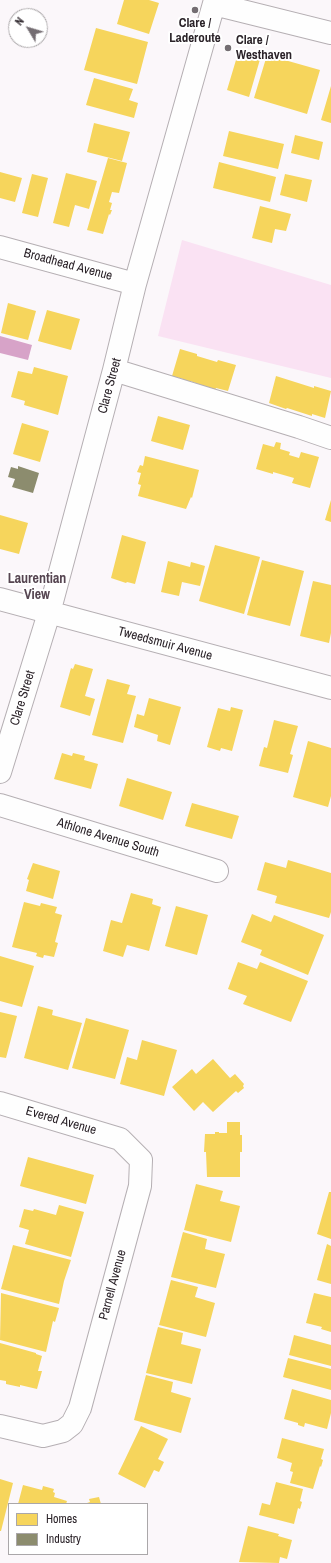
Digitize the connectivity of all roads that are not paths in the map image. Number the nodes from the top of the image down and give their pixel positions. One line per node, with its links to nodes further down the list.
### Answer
1 (214, 2): 2 (street); 4 (street, Clare Street)
2 (331, 34)
3 (0, 247): 4 (street, Broadhead Avenue)
4 (135, 284): 5 (street, Clare Street)
5 (114, 370): 6 (street); 8 (street, Clare Street)
6 (331, 438)
7 (0, 599): 8 (street, Tweedsmuir Avenue)
8 (49, 613): 9 (street, Tweedsmuir Avenue); 10 (street, Clare Street)
9 (331, 688)
10 (0, 772)
11 (0, 805): 12 (street, Athlone Avenue South)
12 (217, 872)
13 (0, 1103): 14 (street, Evered Avenue)
14 (121, 1140): 15 (street, Parnell Avenue)
15 (0, 1426)

